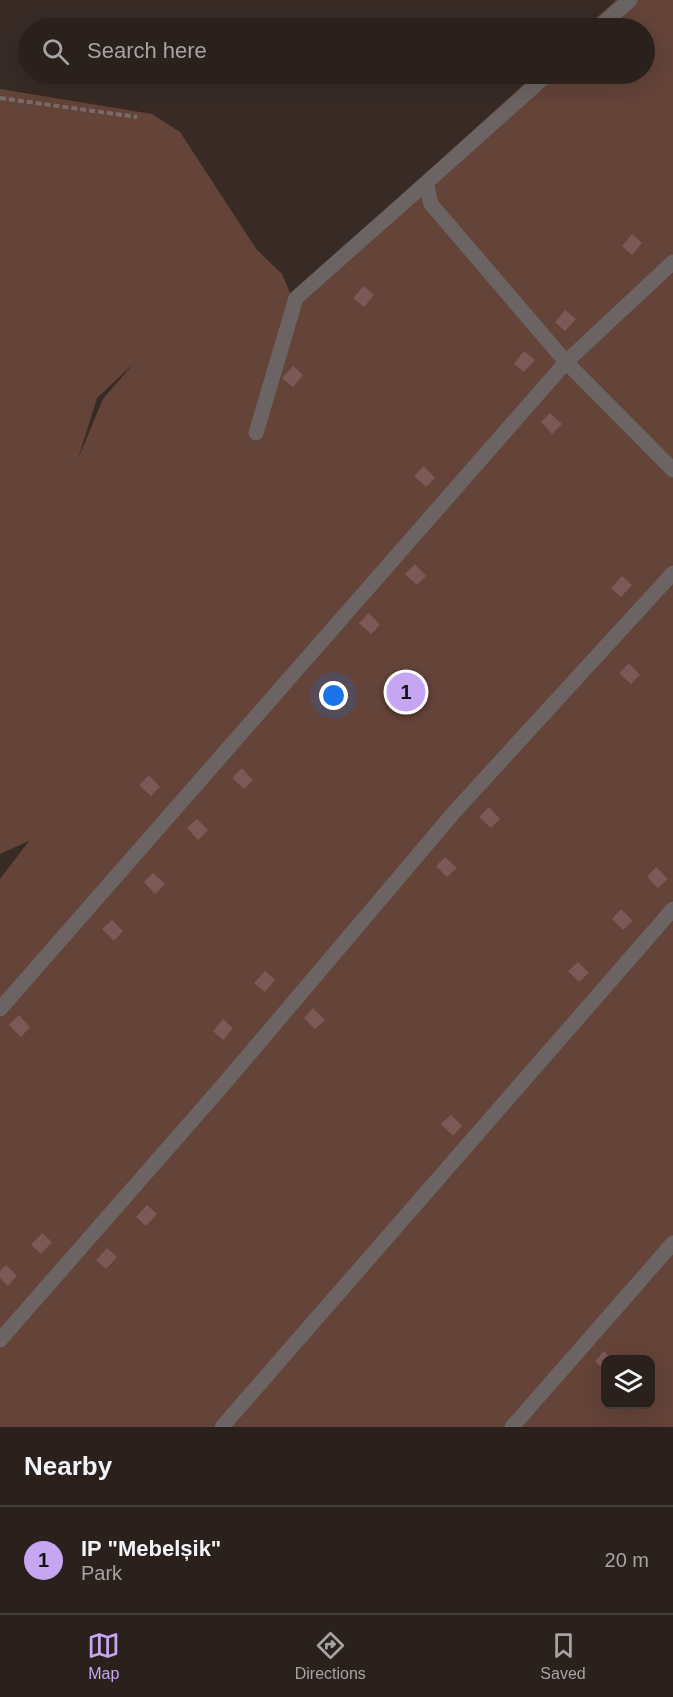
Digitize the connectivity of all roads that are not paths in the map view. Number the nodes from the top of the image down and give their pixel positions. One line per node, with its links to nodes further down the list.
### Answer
1 (630, 0): 2 (street)
2 (609, 18)
3 (537, 84): 4 (street)
4 (426, 183): 6 (street); 7 (street)
5 (673, 262): 6 (street)
6 (566, 362): 8 (street); 11 (street)
7 (256, 433)
8 (673, 470)
9 (673, 573): 13 (street)
10 (673, 909): 14 (street)
11 (0, 1008)
12 (673, 1243): 15 (street)
13 (0, 1340)
14 (222, 1427)
15 (512, 1427)

